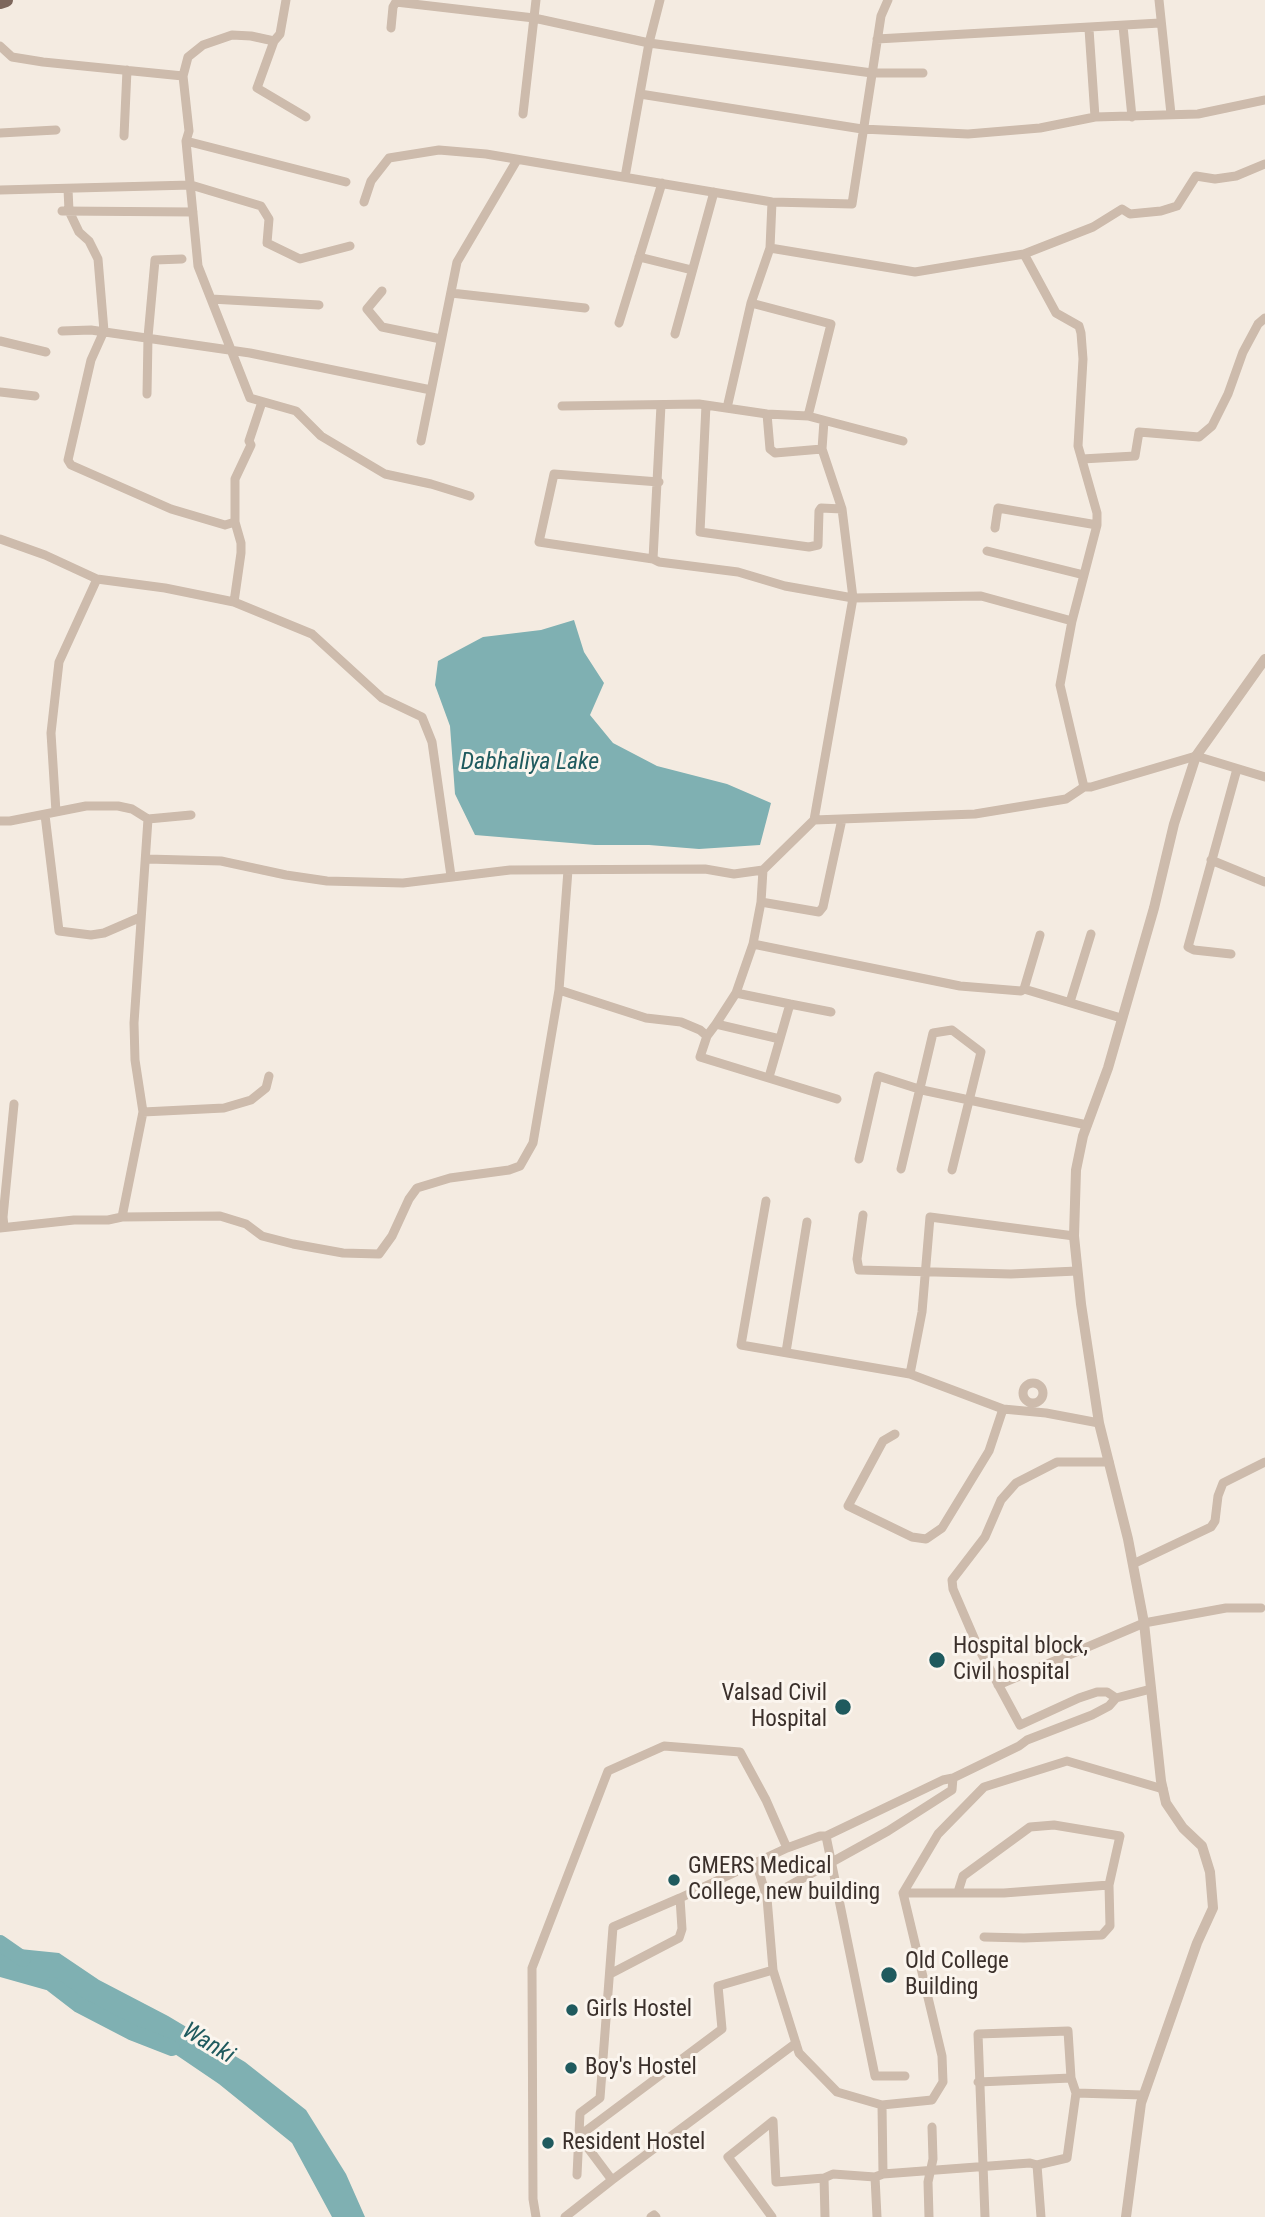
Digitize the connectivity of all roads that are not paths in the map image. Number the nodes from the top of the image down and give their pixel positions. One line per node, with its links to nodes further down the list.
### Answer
1 (6, 0): 8 (main road)
2 (286, 0): 15 (street)
3 (536, 0): 9 (street)
4 (660, 0): 16 (street)
5 (888, 0): 14 (street)
6 (1158, 0): 10 (street)
7 (397, 1): 9 (street); 12 (street)
8 (0, 2)
9 (534, 18): 16 (street); 24 (street)
10 (1160, 23): 11 (street); 25 (street)
11 (1124, 26): 13 (street); 28 (street)
12 (391, 28)
13 (1089, 29): 14 (street); 27 (street)
14 (877, 39): 19 (street)
15 (274, 41): 21 (street); 26 (street)
16 (649, 43): 19 (street); 22 (street)
17 (0, 47): 18 (street)
18 (127, 70): 21 (street); 32 (street)
19 (872, 73): 20 (street); 29 (street)
20 (923, 74)
21 (183, 76): 33 (street)
22 (640, 94): 29 (street); 36 (street)
23 (1265, 100): 25 (street)
24 (523, 114)
25 (1171, 114): 28 (street)
26 (306, 117)
27 (1095, 117): 28 (street); 29 (street)
28 (1132, 117)
29 (862, 129): 44 (street)
30 (56, 130): 31 (street)
31 (0, 133)
32 (124, 136)
33 (186, 141): 37 (street); 39 (street)
34 (517, 160): 36 (street); 43 (street); 54 (street)
35 (1265, 164): 49 (street)
36 (625, 177): 38 (street)
37 (346, 182)
38 (662, 183): 42 (street); 50 (street)
39 (191, 185): 40 (street); 46 (street); 47 (street)
40 (68, 189): 41 (street); 45 (street)
41 (0, 190)
42 (714, 192): 44 (street); 52 (street)
43 (364, 202)
44 (772, 202): 48 (street)
45 (65, 211): 46 (street); 62 (street)
46 (193, 212): 55 (street)
47 (351, 246)
48 (771, 248): 49 (street); 56 (street)
49 (1024, 254): 84 (street)
50 (639, 257): 52 (street); 60 (street)
51 (182, 259): 64 (street)
52 (692, 270): 63 (street)
53 (382, 291): 65 (street)
54 (451, 293): 58 (street); 65 (street)
55 (211, 299): 57 (street); 68 (street)
56 (751, 303): 77 (street); 79 (street)
57 (319, 305)
58 (585, 307)
59 (1265, 318): 84 (street)
60 (619, 323)
61 (62, 331): 62 (street)
62 (104, 331): 64 (street); 88 (street)
63 (675, 334)
64 (148, 337): 68 (street); 71 (street)
65 (441, 339): 69 (street)
66 (0, 341): 67 (street)
67 (46, 352)
68 (232, 352): 69 (street); 73 (street)
69 (431, 390): 81 (street)
70 (0, 392): 72 (street)
71 (146, 394)
72 (35, 396)
73 (262, 402): 86 (street); 88 (street)
74 (661, 405): 75 (street); 76 (street); 85 (street)
75 (706, 405): 77 (street); 87 (street)
76 (562, 406)
77 (727, 408): 78 (street)
78 (767, 414): 79 (street); 83 (street)
79 (808, 416): 80 (street)
80 (824, 421): 82 (street); 83 (street)
81 (421, 441)
82 (903, 441)
83 (822, 449): 87 (street)
84 (1082, 458): 89 (street)
85 (659, 482): 93 (street); 93 (street)
86 (470, 496)
87 (842, 509): 96 (street)
88 (235, 522): 97 (street)
89 (1097, 525): 90 (street); 94 (street)
90 (995, 528)
91 (0, 539): 95 (street)
92 (987, 551): 94 (street)
93 (653, 559): 96 (street)
94 (1084, 575): 98 (street)
95 (97, 579): 97 (street); 104 (street)
96 (853, 598): 98 (street); 109 (street)
97 (234, 602): 115 (street)
98 (1072, 621): 103 (street)
99 (1264, 662): 100 (street)
100 (1196, 756): 101 (street); 103 (street); 129 (street)
101 (1237, 769): 102 (street); 112 (street)
102 (1265, 777)
103 (1084, 787): 108 (street)
104 (56, 812): 105 (street); 107 (street)
105 (45, 815): 110 (street); 118 (street)
106 (191, 815): 107 (street)
107 (148, 819): 111 (street)
108 (842, 819): 109 (street); 117 (street)
109 (814, 820): 114 (street)
110 (0, 821)
111 (146, 859): 115 (street); 118 (street)
112 (1211, 860): 116 (street); 122 (street)
113 (568, 870): 114 (street); 115 (street); 124 (street)
114 (763, 870): 117 (street)
115 (451, 876)
116 (1265, 882)
117 (761, 902): 121 (street)
118 (141, 917): 139 (street)
119 (1091, 934): 126 (street)
120 (1040, 935): 123 (street)
121 (753, 944): 123 (street); 125 (street)
122 (1231, 954)
123 (1024, 989): 126 (street)
124 (559, 990): 131 (street); 146 (street)
125 (736, 993): 127 (street); 130 (street)
126 (1070, 1002): 129 (street)
127 (789, 1004): 128 (street); 132 (street)
128 (831, 1012)
129 (1122, 1018): 140 (street)
130 (716, 1024): 131 (street); 132 (street)
131 (707, 1036): 134 (street)
132 (780, 1039): 134 (street)
133 (269, 1076): 139 (street)
134 (769, 1077): 136 (street)
135 (919, 1089): 137 (street); 137 (street); 141 (street); 142 (street)
136 (836, 1099)
137 (969, 1099): 140 (street); 143 (street)
138 (14, 1104): 148 (street)
139 (143, 1112): 146 (street)
140 (1087, 1125): 149 (street)
141 (859, 1158)
142 (901, 1169)
143 (952, 1170)
144 (766, 1201): 152 (street)
145 (863, 1215): 151 (street)
146 (122, 1217): 148 (street)
147 (807, 1222): 152 (street)
148 (2, 1228)
149 (1074, 1236): 150 (street); 151 (street)
150 (1077, 1271): 151 (street); 155 (street)
151 (925, 1273): 153 (street)
152 (786, 1352): 153 (street)
153 (910, 1374): 154 (street)
154 (1003, 1409): 155 (street); 156 (street)
155 (1099, 1423): 157 (street)
156 (895, 1434)
157 (1109, 1462): 159 (street); 162 (street)
158 (1265, 1464): 159 (street)
159 (1133, 1564): 161 (street)
160 (1261, 1608): 161 (street)
161 (1144, 1623): 162 (street); 163 (street)
162 (998, 1685): 164 (street)
163 (1151, 1689): 164 (street); 166 (street)
164 (1116, 1698): 165 (street)
165 (953, 1778): 167 (street); 170 (street)
166 (1163, 1789): 172 (street); 184 (street)
167 (826, 1836): 168 (street); 170 (street)
168 (787, 1848): 169 (street); 195 (street)
169 (756, 1862): 174 (street); 175 (street)
170 (833, 1862): 175 (street); 180 (street)
171 (1109, 1885): 173 (street); 173 (street); 176 (street)
172 (903, 1892): 173 (street); 185 (street)
173 (958, 1892)
174 (680, 1898): 178 (street); 178 (street)
175 (768, 1898): 177 (street)
176 (984, 1937)
177 (773, 1970): 179 (street); 187 (street)
178 (610, 1974): 187 (street)
179 (796, 2043): 185 (street); 194 (street)
180 (905, 2076)
181 (1071, 2078): 182 (street); 182 (street); 183 (street)
182 (978, 2082): 189 (street)
183 (1076, 2093): 184 (street); 188 (street)
184 (1143, 2095): 203 (street)
185 (882, 2105): 192 (street)
186 (932, 2127): 190 (street)
187 (579, 2136): 191 (street); 194 (street)
188 (1037, 2165): 189 (street); 202 (street)
189 (981, 2167): 190 (street); 201 (street)
190 (929, 2171): 192 (street); 200 (street)
191 (577, 2175)
192 (879, 2175): 193 (street); 199 (street)
193 (824, 2178): 197 (street); 198 (street)
194 (612, 2180): 196 (street)
195 (536, 2217)
196 (565, 2217)
197 (772, 2217)
198 (825, 2217)
199 (877, 2217)
200 (929, 2217)
201 (985, 2217)
202 (1041, 2217)
203 (1126, 2217)

